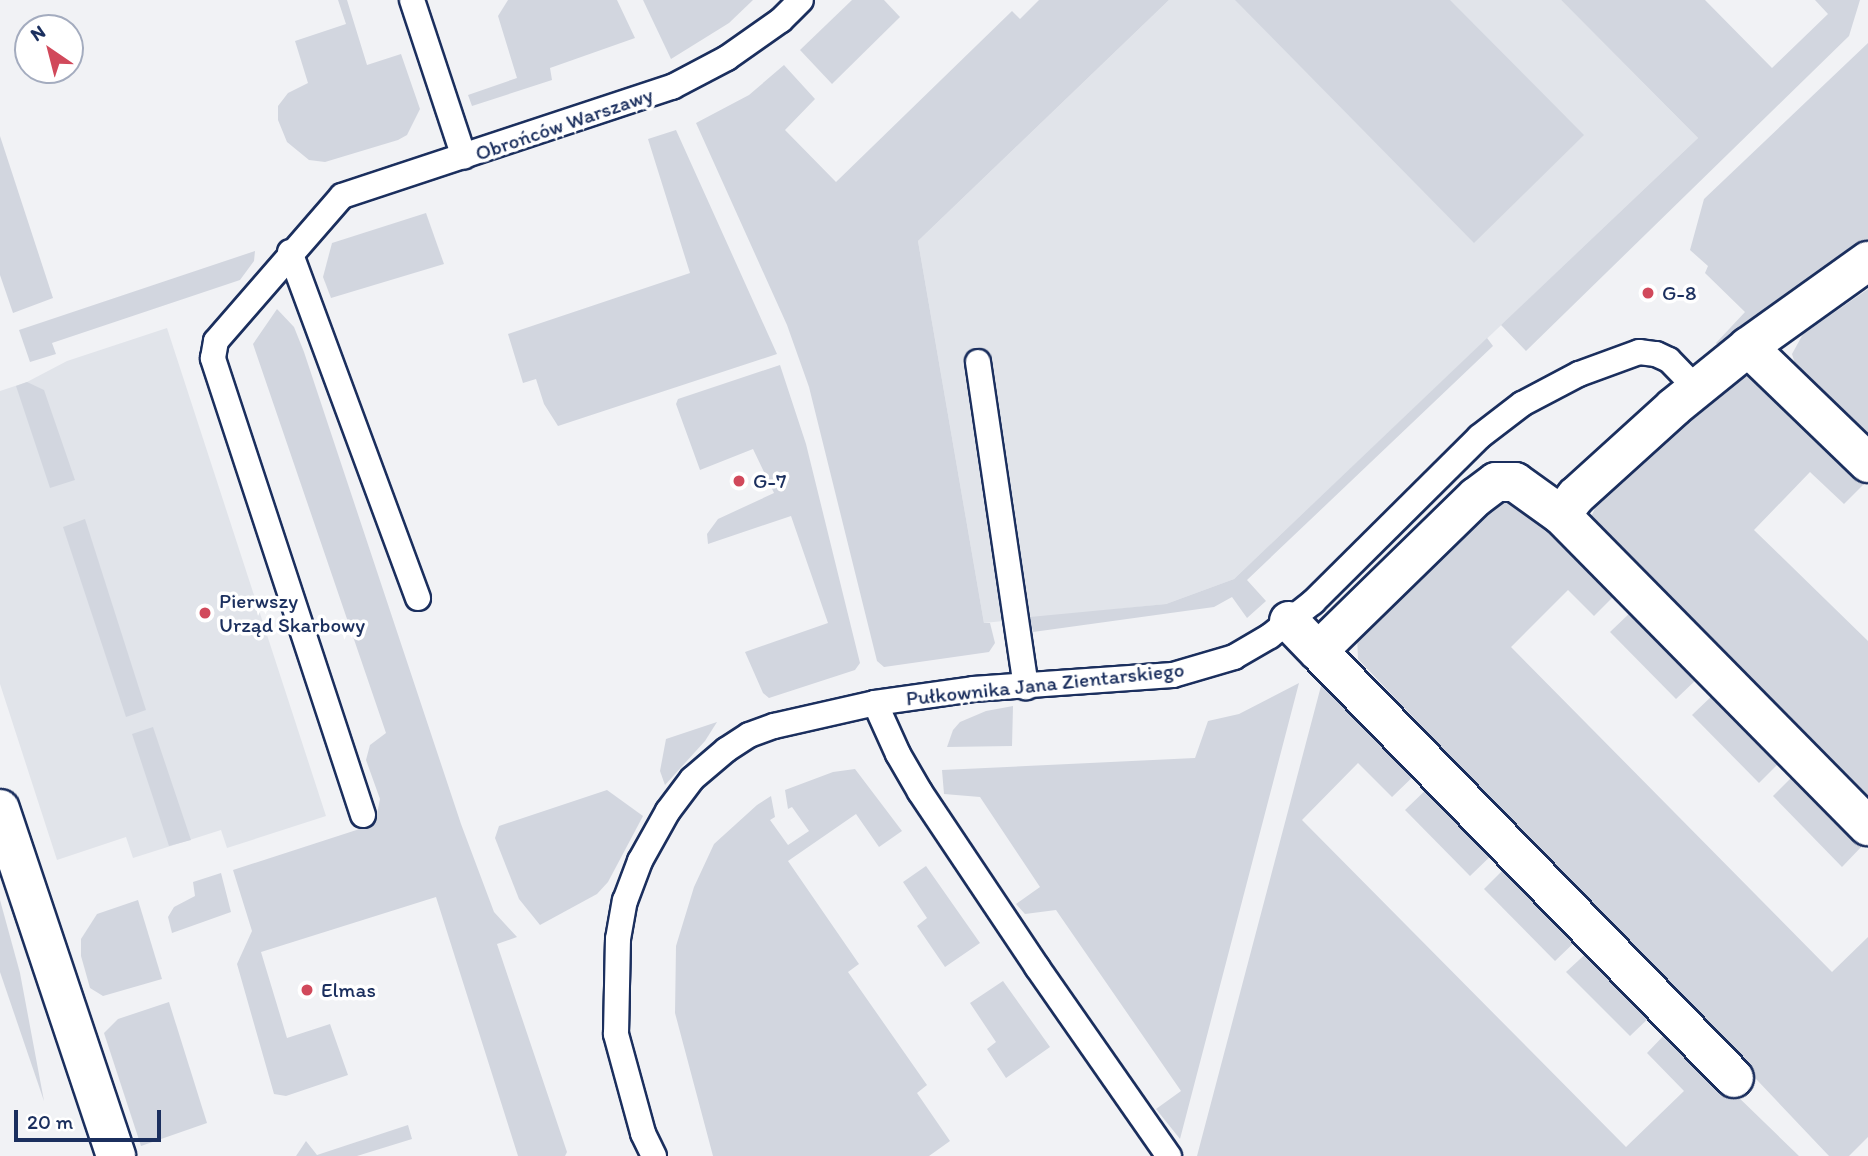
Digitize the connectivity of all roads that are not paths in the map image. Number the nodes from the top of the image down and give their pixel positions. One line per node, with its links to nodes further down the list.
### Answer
1 (412, 0): 3 (lane, Obrońców Warszawy)
2 (801, 0): 3 (lane, Obrońców Warszawy)
3 (464, 157): 4 (lane)
4 (290, 252): 11 (lane); 17 (lane)
5 (1868, 261): 6 (street)
6 (1748, 347): 8 (street); 9 (street)
7 (978, 362): 14 (lane)
8 (1696, 389): 10 (street); 12 (lane, Pułkownika Jana Zientarskiego)
9 (1868, 463)
10 (1561, 515): 13 (street); 18 (street)
11 (418, 598)
12 (1289, 621): 13 (street); 14 (lane, Pułkownika Jana Zientarskiego)
13 (1318, 651): 19 (street)
14 (1026, 687): 15 (lane, Pułkownika Jana Zientarskiego)
15 (876, 703): 21 (lane, Pułkownika Jana Zientarskiego); 22 (lane)
16 (0, 809): 20 (street)
17 (363, 815)
18 (1868, 826)
19 (1734, 1079)
20 (116, 1156)
21 (654, 1156)
22 (1169, 1156)

